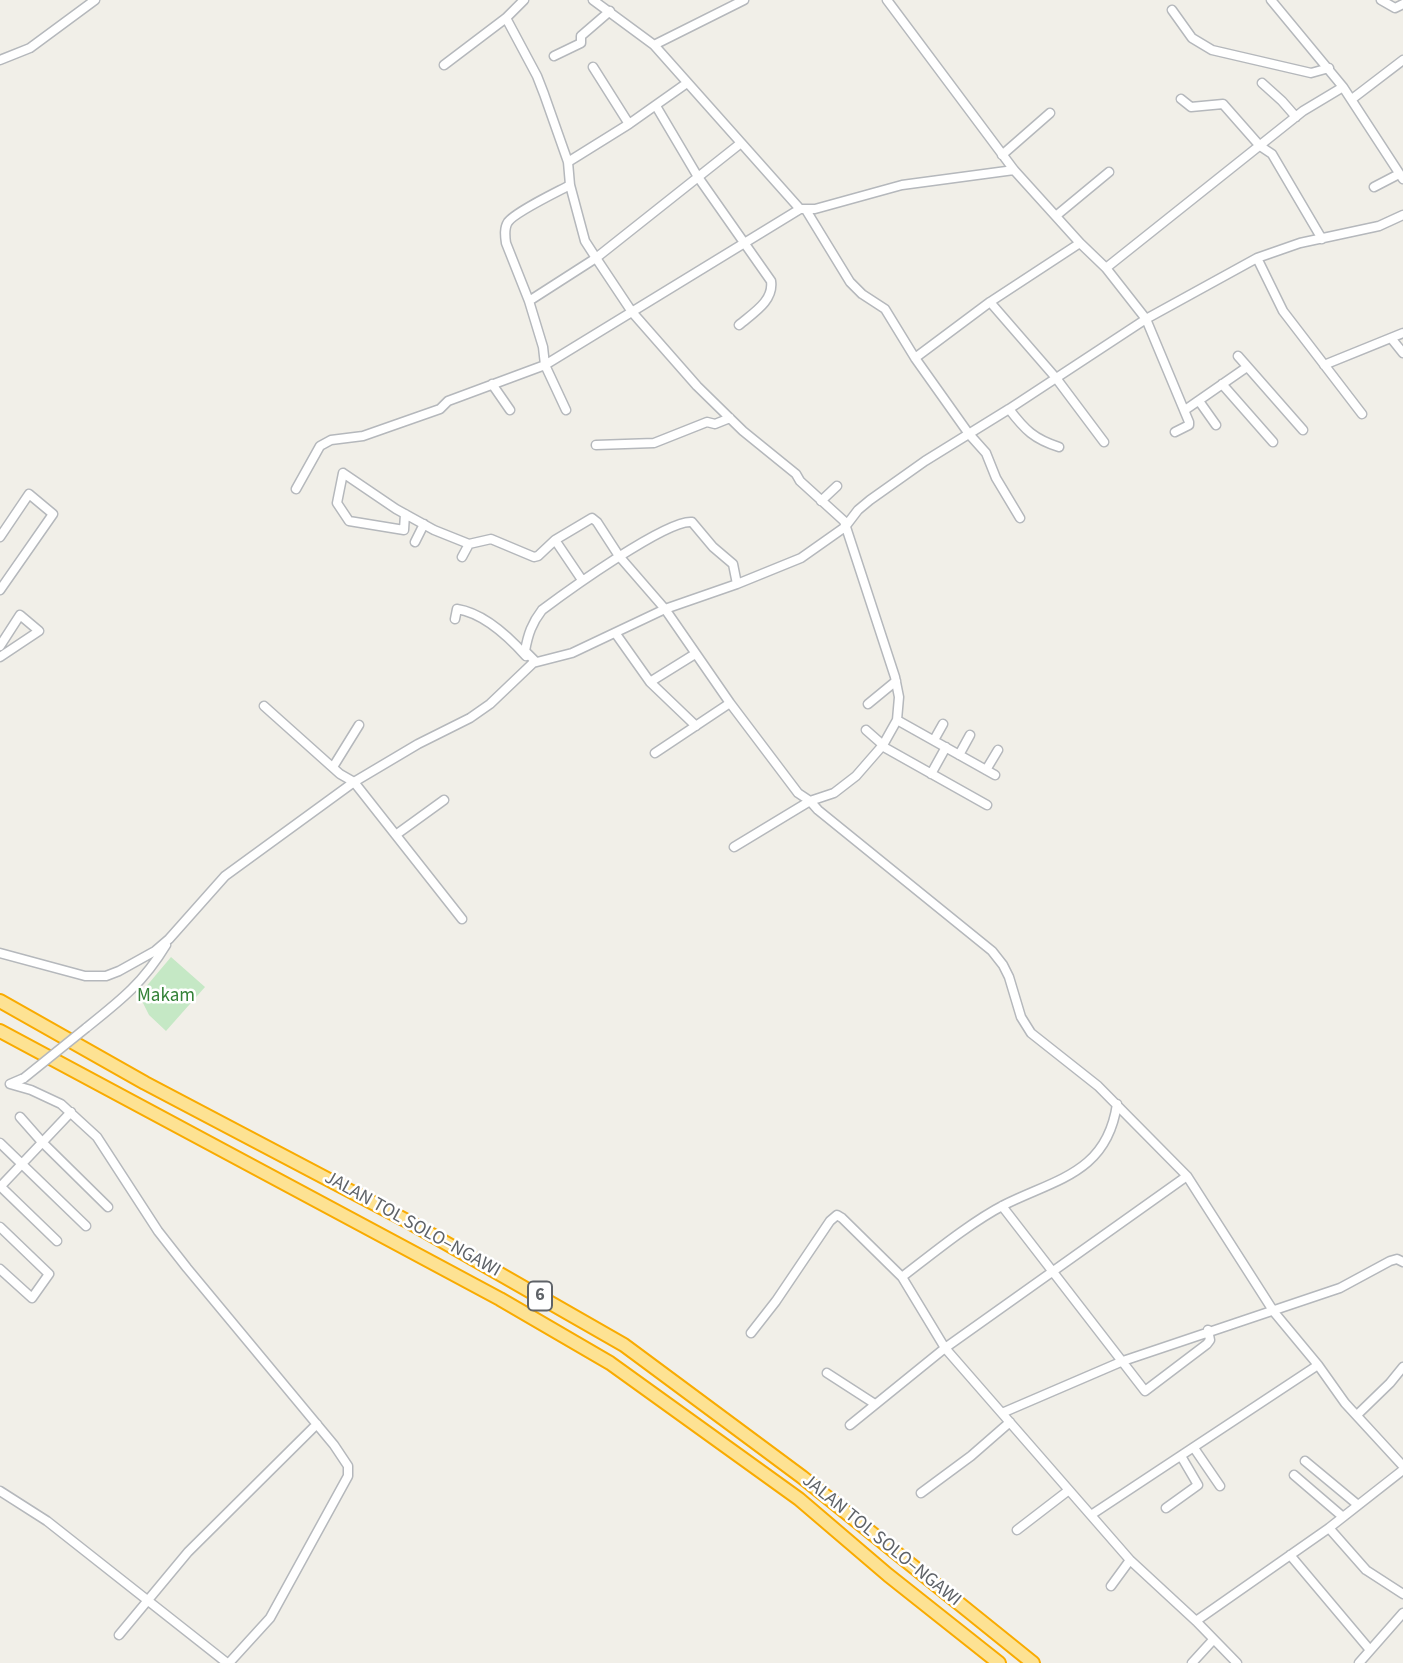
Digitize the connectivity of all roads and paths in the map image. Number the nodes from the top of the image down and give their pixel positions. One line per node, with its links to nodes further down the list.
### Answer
1 (95, 0): 15 (street)
2 (524, 0): 12 (street)
3 (593, 0): 11 (street)
4 (744, 0): 13 (street)
5 (900, 0): 8 (street)
6 (1271, 0): 19 (street)
7 (1381, 0): 9 (street)
8 (889, 3): 31 (street)
9 (1403, 4)
10 (1172, 10): 19 (street)
11 (610, 11): 13 (street); 14 (street)
12 (506, 19): 17 (street); 32 (street)
13 (654, 45): 20 (street)
14 (554, 56)
15 (0, 60)
16 (1403, 60): 24 (street)
17 (444, 65)
18 (593, 67): 28 (street)
19 (1329, 68): 22 (street)
20 (687, 83): 25 (street); 29 (street)
21 (1262, 83): 27 (street)
22 (1343, 87): 24 (street); 27 (street)
23 (1181, 99): 30 (street)
24 (1352, 99): 35 (street)
25 (656, 106): 28 (street); 36 (street)
26 (1050, 113): 31 (street)
27 (1296, 117): 30 (street)
28 (629, 124): 32 (street)
29 (741, 143): 36 (street); 39 (street)
30 (1260, 146): 42 (street); 47 (street)
31 (1002, 155): 33 (street)
32 (568, 162): 37 (street)
33 (1014, 170): 39 (street); 40 (street)
34 (1109, 172): 40 (street)
35 (1401, 176): 38 (street)
36 (698, 177): 43 (street); 45 (street)
37 (570, 185): 45 (street); 48 (street)
38 (1374, 187)
39 (803, 210): 43 (street); 57 (street)
40 (1057, 215): 44 (street)
41 (1403, 215): 42 (street)
42 (1322, 239): 46 (street)
43 (743, 243): 50 (street); 52 (street)
44 (1080, 243): 47 (street); 49 (street)
45 (596, 258): 48 (street); 50 (street)
46 (1257, 258): 51 (street); 59 (street)
47 (1106, 268): 51 (street)
48 (529, 301): 58 (street)
49 (990, 302): 57 (street); 61 (street)
50 (632, 312): 58 (street); 70 (street)
51 (1146, 319): 61 (street); 68 (street)
52 (739, 325)
53 (1403, 333): 54 (street)
54 (1391, 338): 55 (street); 59 (street)
55 (1403, 354)
56 (1238, 356): 60 (street)
57 (915, 358): 74 (street)
58 (545, 365): 62 (street); 67 (street)
59 (1324, 365): 69 (street)
60 (1248, 367): 63 (street); 72 (street)
61 (1056, 377): 65 (street); 75 (street)
62 (492, 384): 66 (street); 80 (street)
63 (1222, 384): 64 (street); 76 (street)
64 (1199, 401): 68 (street); 71 (street)
65 (1009, 409): 74 (street); 78 (street)
66 (510, 410)
67 (566, 410)
68 (1185, 410): 73 (street)
69 (1362, 414)
70 (730, 418): 77 (street); 81 (street)
71 (1216, 425)
72 (1303, 430)
73 (1175, 432)
74 (968, 434): 83 (street); 85 (street)
75 (1104, 442)
76 (1273, 442)
77 (596, 445)
78 (1059, 447)
79 (836, 486): 81 (street)
80 (296, 489)
81 (821, 501): 85 (street)
82 (405, 514): 82 (street); 84 (street)
83 (1020, 518)
84 (424, 524): 88 (street); 89 (street)
85 (845, 527): 93 (street); 102 (street)
86 (0, 537): 94 (street)
87 (555, 540): 89 (street); 90 (street); 92 (street)
88 (415, 542)
89 (469, 544): 91 (street)
90 (619, 556): 92 (street); 93 (street); 95 (street)
91 (462, 557)
92 (582, 580): 101 (street)
93 (737, 584): 95 (street)
94 (0, 590)
95 (665, 609): 97 (street); 99 (street)
96 (455, 619): 101 (street)
97 (615, 634): 101 (street); 103 (street)
98 (0, 646): 100 (street)
99 (695, 654): 103 (street); 104 (street)
100 (0, 657)
101 (534, 662): 123 (street)
102 (896, 681): 105 (street); 107 (street)
103 (650, 682): 110 (street)
104 (730, 703): 110 (street); 125 (street)
105 (869, 704)
106 (264, 706): 119 (street)
107 (897, 720): 113 (street); 114 (street)
108 (943, 724): 113 (street)
109 (359, 725): 119 (street)
110 (696, 726): 117 (street)
111 (866, 730): 114 (street)
112 (970, 734): 118 (street)
113 (934, 740): 115 (street)
114 (882, 746): 121 (street); 125 (street)
115 (946, 747): 118 (street); 121 (street)
116 (998, 750): 120 (street)
117 (656, 753)
118 (959, 755): 120 (street)
119 (333, 767): 123 (street)
120 (986, 769): 122 (street)
121 (931, 774): 126 (street)
122 (995, 775)
123 (354, 782): 127 (street); 130 (street)
124 (444, 800): 127 (street)
125 (810, 801): 128 (street); 136 (street)
126 (987, 805)
127 (397, 834): 129 (street)
128 (734, 848)
129 (462, 919)
130 (169, 939): 131 (street); 135 (street, bridge)
131 (0, 953)
132 (0, 1001): 195 (highway, JALAN TOL SOLO–NGAWI / 6)
133 (0, 1031): 194 (highway, JALAN TOL SOLO–NGAWI / 6)
134 (0, 1084): 135 (street)
135 (10, 1084): 137 (street)
136 (1117, 1104): 142 (street); 144 (street)
137 (71, 1112): 139 (street); 165 (street)
138 (20, 1117): 139 (street)
139 (42, 1142): 141 (street); 145 (street)
140 (0, 1143): 141 (street)
141 (22, 1164): 143 (street); 146 (street)
142 (1187, 1176): 151 (street); 153 (street)
143 (0, 1186): 148 (street)
144 (1003, 1206): 151 (street); 152 (street)
145 (108, 1207)
146 (86, 1226)
147 (0, 1227): 150 (street)
148 (57, 1241)
149 (1403, 1262): 153 (street)
150 (0, 1269)
151 (1054, 1271): 156 (street); 157 (street)
152 (902, 1277): 155 (street); 156 (street)
153 (1274, 1312): 154 (street); 158 (street)
154 (1209, 1330): 157 (street); 157 (street)
155 (751, 1333)
156 (945, 1348): 161 (street); 162 (street)
157 (1123, 1361): 162 (street)
158 (1318, 1365): 163 (street); 167 (street)
159 (1403, 1367): 163 (street)
160 (827, 1373): 161 (street)
161 (875, 1404): 166 (street)
162 (1002, 1413): 164 (street)
163 (1357, 1415): 170 (street)
164 (1010, 1422): 173 (street); 175 (street)
165 (317, 1424): 186 (street); 193 (street)
166 (850, 1425)
167 (1194, 1448): 168 (street); 172 (street)
168 (1181, 1456): 177 (street); 178 (street)
169 (1305, 1461): 176 (street)
170 (1403, 1468): 176 (street)
171 (1294, 1475): 179 (street)
172 (1220, 1486)
173 (1069, 1490): 178 (street); 181 (street)
174 (0, 1491): 186 (street)
175 (921, 1493)
176 (1357, 1506): 179 (street)
177 (1166, 1507)
178 (1091, 1515): 183 (street)
179 (1343, 1517): 180 (street)
180 (1329, 1528): 182 (street); 185 (street)
181 (1017, 1530)
182 (1290, 1555): 188 (street); 191 (street)
183 (1130, 1560): 184 (street); 188 (street)
184 (1111, 1586)
185 (1403, 1594)
186 (147, 1599): 189 (street); 193 (street)
187 (1403, 1613): 191 (street)
188 (1196, 1621): 190 (street)
189 (119, 1635)
190 (1213, 1640): 192 (street); 196 (street)
191 (1370, 1650): 197 (street)
192 (1232, 1662)
193 (228, 1663)
194 (999, 1663)
195 (1033, 1663)
196 (1192, 1663)
197 (1359, 1663)

